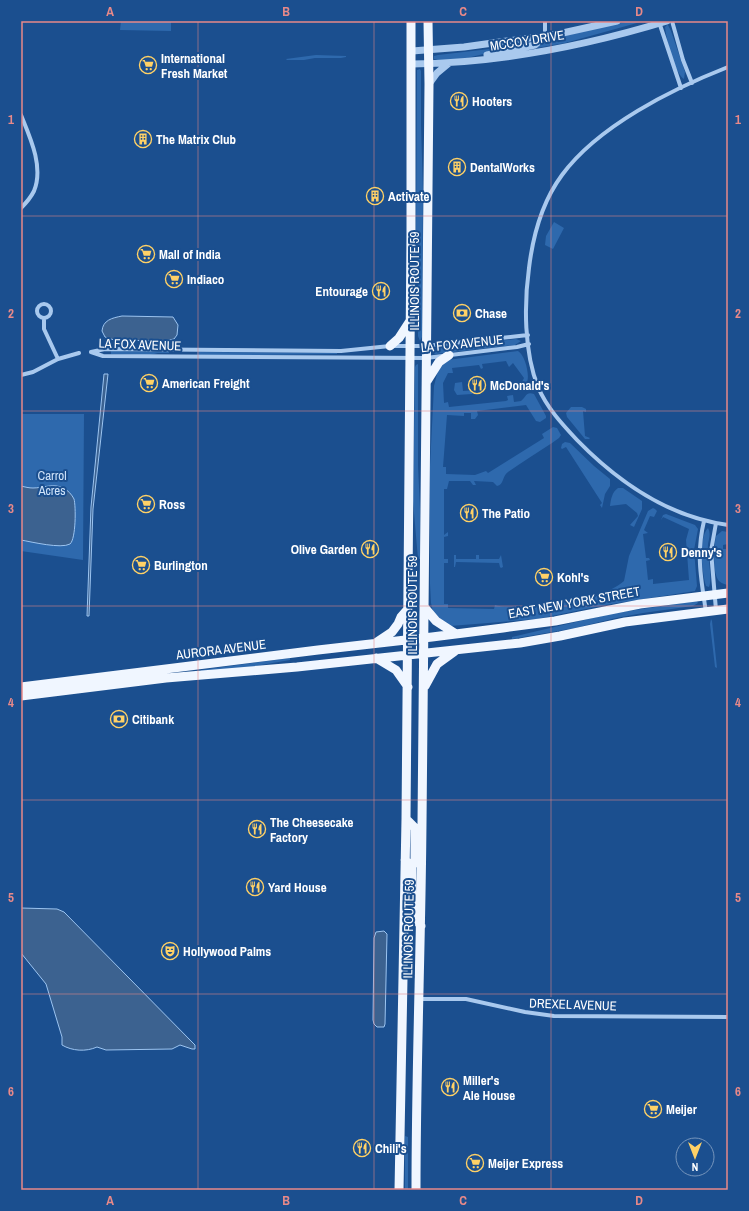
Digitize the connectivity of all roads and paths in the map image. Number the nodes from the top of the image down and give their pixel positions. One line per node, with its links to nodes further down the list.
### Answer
1 (411, 21): 10 (main road, ILLINOIS ROUTE 59)
2 (428, 21): 9 (main road, ILLINOIS ROUTE 59)
3 (545, 21): 8 (street)
4 (617, 21): 8 (street, MCCOY DRIVE)
5 (667, 21): 7 (street, MCCOY DRIVE)
6 (672, 21): 16 (street)
7 (659, 22): 12 (street, MCCOY DRIVE); 18 (street)
8 (545, 36): 9 (street, MCCOY DRIVE); 12 (street)
9 (428, 51): 10 (street, MCCOY DRIVE); 13 (main road, ILLINOIS ROUTE 59)
10 (412, 52): 14 (main road, ILLINOIS ROUTE 59)
11 (449, 62): 12 (street, MCCOY DRIVE); 13 (street, MCCOY DRIVE); 17 (street)
12 (458, 62)
13 (428, 63): 14 (street, MCCOY DRIVE); 17 (main road, ILLINOIS ROUTE 59)
14 (412, 64): 22 (main road, ILLINOIS ROUTE 59)
15 (728, 67): 16 (street)
16 (692, 83): 18 (street)
17 (428, 84): 27 (main road, ILLINOIS ROUTE 59)
18 (681, 88): 23 (street)
19 (21, 115): 20 (street)
20 (21, 208)
21 (44, 319): 32 (street)
22 (410, 321): 25 (main road); 26 (main road, ILLINOIS ROUTE 59)
23 (528, 335): 24 (street); 27 (street, LA FOX AVENUE)
24 (529, 344): 29 (street, LA FOX AVENUE); 35 (street)
25 (390, 346): 26 (street, LA FOX AVENUE); 30 (street, LA FOX AVENUE)
26 (410, 346): 27 (street, LA FOX AVENUE); 30 (main road, ILLINOIS ROUTE 59)
27 (426, 346): 31 (main road, ILLINOIS ROUTE 59)
28 (79, 353): 32 (street)
29 (449, 355): 31 (street, LA FOX AVENUE); 34 (main road)
30 (410, 358): 31 (street, LA FOX AVENUE); 42 (main road, ILLINOIS ROUTE 59)
31 (426, 358): 34 (main road, ILLINOIS ROUTE 59)
32 (58, 359): 33 (street)
33 (21, 375)
34 (426, 382): 41 (main road, ILLINOIS ROUTE 59)
35 (704, 521): 36 (street); 40 (street)
36 (716, 523): 37 (street); 39 (street)
37 (728, 525)
38 (728, 593): 39 (main road, EAST NEW YORK STREET)
39 (715, 594): 40 (main road, EAST NEW YORK STREET); 44 (street)
40 (703, 596): 45 (street); 46 (main road, EAST NEW YORK STREET)
41 (425, 608): 46 (main road); 47 (main road, ILLINOIS ROUTE 59)
42 (408, 609): 48 (main road, ILLINOIS ROUTE 59); 49 (main road)
43 (728, 609): 44 (main road)
44 (716, 610): 45 (main road)
45 (706, 612): 50 (main road)
46 (456, 634): 47 (main road, EAST NEW YORK STREET)
47 (425, 638): 48 (main road, AURORA AVENUE); 51 (main road, ILLINOIS ROUTE 59)
48 (408, 640): 49 (main road, AURORA AVENUE); 52 (main road, ILLINOIS ROUTE 59)
49 (376, 643): 54 (main road, AURORA AVENUE)
50 (456, 650): 51 (main road); 56 (main road)
51 (425, 654): 52 (main road, AURORA AVENUE); 56 (main road, ILLINOIS ROUTE 59)
52 (408, 656): 53 (main road, AURORA AVENUE); 55 (main road, ILLINOIS ROUTE 59)
53 (376, 658): 55 (main road); 57 (main road, AURORA AVENUE)
54 (21, 687)
55 (408, 687): 58 (main road, ILLINOIS ROUTE 59)
56 (424, 687): 60 (main road, ILLINOIS ROUTE 59)
57 (21, 696)
58 (406, 819): 59 (main road, ILLINOIS ROUTE 59); 60 (main road)
59 (405, 860): 61 (main road); 64 (main road, ILLINOIS ROUTE 59)
60 (422, 865): 61 (main road, ILLINOIS ROUTE 59)
61 (421, 926): 62 (main road, ILLINOIS ROUTE 59)
62 (419, 999): 63 (street, DREXEL AVENUE); 65 (main road, ILLINOIS ROUTE 59)
63 (728, 1017)
64 (399, 1190)
65 (416, 1190)

